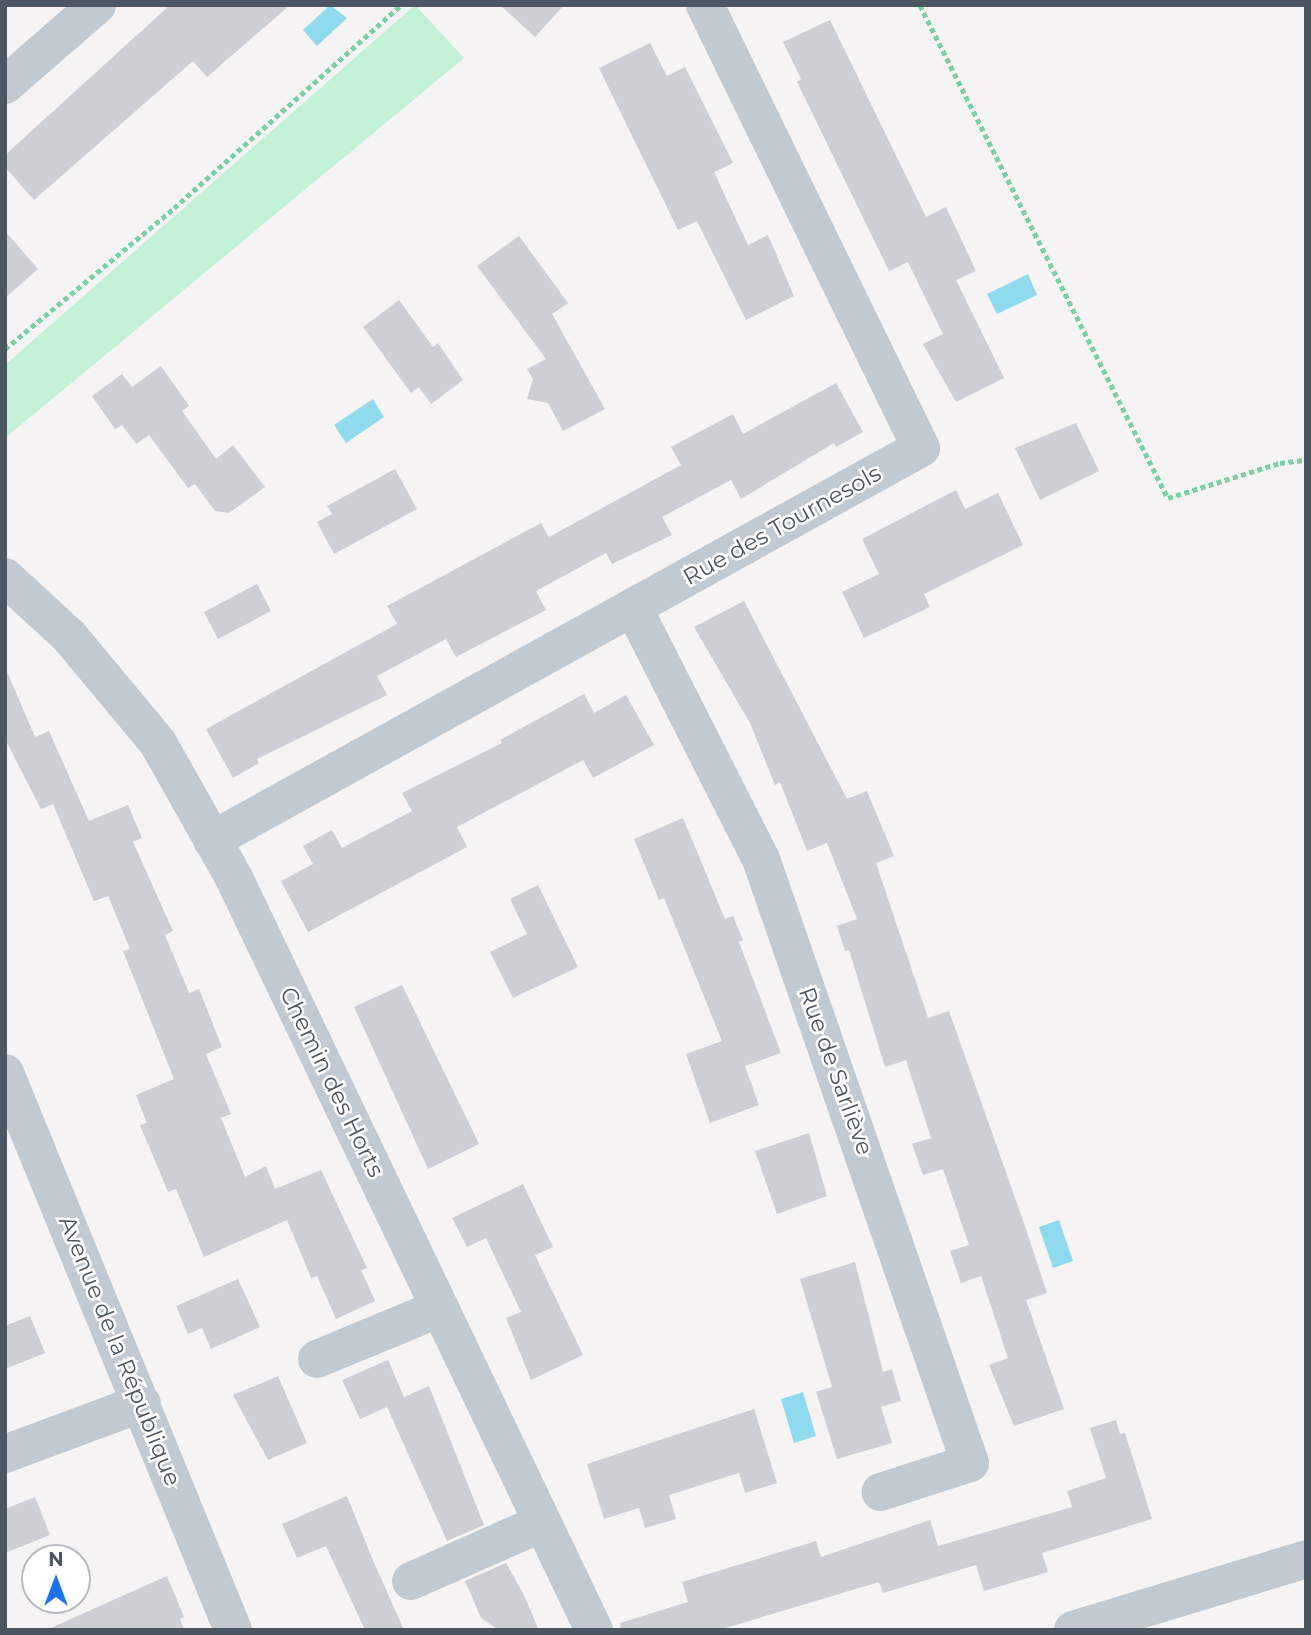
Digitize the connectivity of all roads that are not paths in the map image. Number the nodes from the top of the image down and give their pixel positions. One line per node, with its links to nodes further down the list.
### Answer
1 (97, 5): 3 (street)
2 (705, 5): 5 (street, Rue des Tournesols)
3 (5, 85)
4 (5, 577): 6 (street, Chemin des Horts)
5 (634, 607): 6 (street, Rue des Tournesols); 12 (street, Rue de Sarliève)
6 (212, 840): 8 (street, Chemin des Horts)
7 (5, 1073): 10 (street, Avenue de la République)
8 (440, 1308): 9 (street); 13 (street, Chemin des Horts)
9 (317, 1359)
10 (142, 1403): 11 (street); 16 (street, Avenue de la République)
11 (5, 1454)
12 (881, 1492)
13 (542, 1523): 15 (street); 17 (street, Chemin des Horts)
14 (1306, 1559): 18 (street)
15 (411, 1581)
16 (233, 1630)
17 (594, 1630)
18 (1073, 1630)

